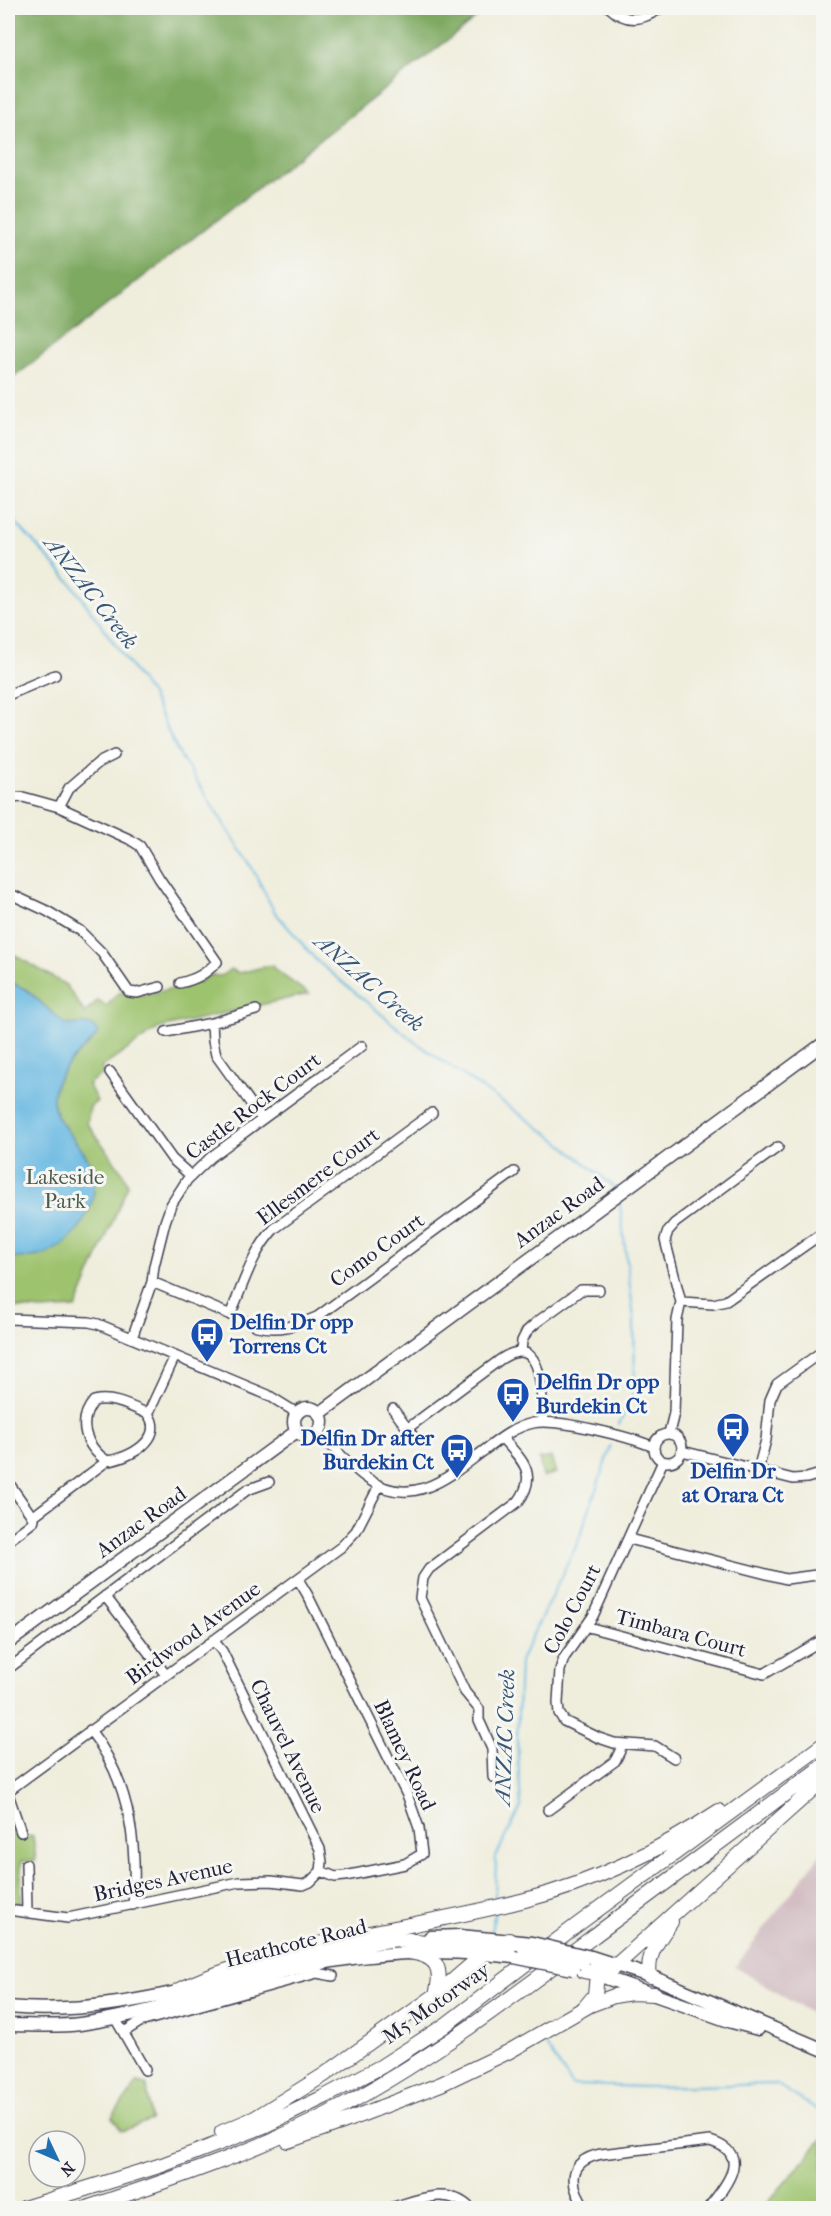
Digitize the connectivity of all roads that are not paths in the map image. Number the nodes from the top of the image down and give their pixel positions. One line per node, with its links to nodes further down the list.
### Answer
1 (610, 8): 2 (street)
2 (662, 8)
3 (55, 675): 4 (street)
4 (8, 695)
5 (114, 755): 7 (street)
6 (8, 798): 7 (street)
7 (59, 807): 9 (street)
8 (8, 893): 10 (street)
9 (180, 983)
10 (160, 987)
11 (256, 1010): 12 (street)
12 (212, 1023): 13 (street); 18 (street)
13 (166, 1032)
14 (824, 1043): 35 (main road, Anzac Road)
15 (362, 1046): 18 (street, Castle Rock Court)
16 (110, 1072): 21 (street)
17 (432, 1113): 26 (street, Ellesmere Court)
18 (262, 1119): 21 (street, Castle Rock Court)
19 (778, 1147): 25 (street)
20 (514, 1172): 26 (street, Como Court)
21 (191, 1176): 23 (street, Castle Rock Court)
22 (824, 1232): 25 (street)
23 (152, 1282): 26 (street, Como Court); 28 (street, Castle Rock Court)
24 (599, 1290): 30 (street)
25 (681, 1302): 40 (street)
26 (231, 1316)
27 (8, 1319): 28 (street)
28 (132, 1338): 31 (street)
29 (824, 1350): 47 (street)
30 (521, 1352): 36 (street); 37 (street)
31 (175, 1356): 33 (street); 34 (street)
32 (393, 1409): 37 (street)
33 (297, 1413): 35 (main road); 38 (main road)
34 (148, 1414): 45 (street); 45 (street)
35 (319, 1414): 39 (main road)
36 (543, 1421): 41 (street); 43 (street)
37 (408, 1428): 42 (street)
38 (297, 1431): 39 (main road); 61 (main road, Anzac Road)
39 (317, 1432): 51 (street)
40 (669, 1433): 43 (street); 44 (street)
41 (502, 1438): 51 (street); 69 (street)
42 (416, 1440)
43 (654, 1447): 46 (street)
44 (682, 1451): 46 (street); 47 (street)
45 (107, 1461): 52 (street)
46 (663, 1461): 53 (street, Colo Court)
47 (758, 1470): 48 (street)
48 (824, 1473)
49 (8, 1482): 52 (street)
50 (269, 1482): 57 (street)
51 (379, 1486): 56 (street, Birdwood Avenue)
52 (32, 1517): 54 (street)
53 (628, 1539): 55 (street); 58 (street, Colo Court)
54 (8, 1541)
55 (824, 1574)
56 (298, 1579): 60 (street, Birdwood Avenue); 75 (street, Blamey Road)
57 (105, 1596): 62 (street); 63 (street)
58 (588, 1627): 59 (street, Timbara Court); 66 (street, Colo Court)
59 (824, 1639)
60 (213, 1640): 63 (street, Birdwood Avenue); 75 (street, Chauvel Avenue)
61 (8, 1643)
62 (8, 1669)
63 (166, 1675): 64 (street, Birdwood Avenue)
64 (90, 1730): 71 (street, Birdwood Avenue); 77 (street)
65 (824, 1742): 89 (highway); 101 (highway, M5 Motorway)
66 (621, 1744): 67 (street, Colo Court); 72 (street)
67 (674, 1758)
68 (824, 1765): 100 (highway, M5 Motorway)
69 (493, 1777)
70 (824, 1779): 76 (highway)
71 (8, 1793): 73 (street)
72 (548, 1810)
73 (21, 1832)
74 (26, 1864): 79 (street)
75 (321, 1871): 77 (street, Bridges Avenue)
76 (687, 1902): 85 (highway); 88 (highway)
77 (133, 1905): 79 (street, Bridges Avenue)
78 (8, 1910): 79 (street, Bridges Avenue)
79 (27, 1913)
80 (400, 1940): 81 (main road, Heathcote Road); 82 (highway); 89 (main road, Heathcote Road)
81 (509, 1940): 82 (highway); 83 (main road, Heathcote Road)
82 (488, 1950): 83 (highway); 84 (main road, Heathcote Road); 91 (highway)
83 (524, 1950): 86 (highway, bridge)
84 (409, 1952): 91 (highway); 94 (main road, Heathcote Road)
85 (618, 1964): 86 (highway); 88 (main road)
86 (587, 1967): 90 (main road); 93 (highway)
87 (333, 1976): 96 (street)
88 (650, 1976): 97 (main road)
89 (178, 1991): 92 (main road, Heathcote Road)
90 (655, 1994): 93 (highway); 97 (main road)
91 (436, 1995): 101 (highway)
92 (8, 2007)
93 (579, 2012): 100 (highway)
94 (115, 2018): 95 (main road, Heathcote Road); 96 (street)
95 (8, 2025)
96 (124, 2032): 99 (street)
97 (794, 2038): 98 (main road)
98 (824, 2050)
99 (145, 2070)
100 (180, 2177): 103 (highway, M5 Motorway)
101 (48, 2202): 102 (highway, M5 Motorway)
102 (24, 2208)
103 (86, 2208)
104 (390, 2208): 105 (street)
105 (470, 2208)
106 (586, 2208): 107 (street)
107 (708, 2208)

